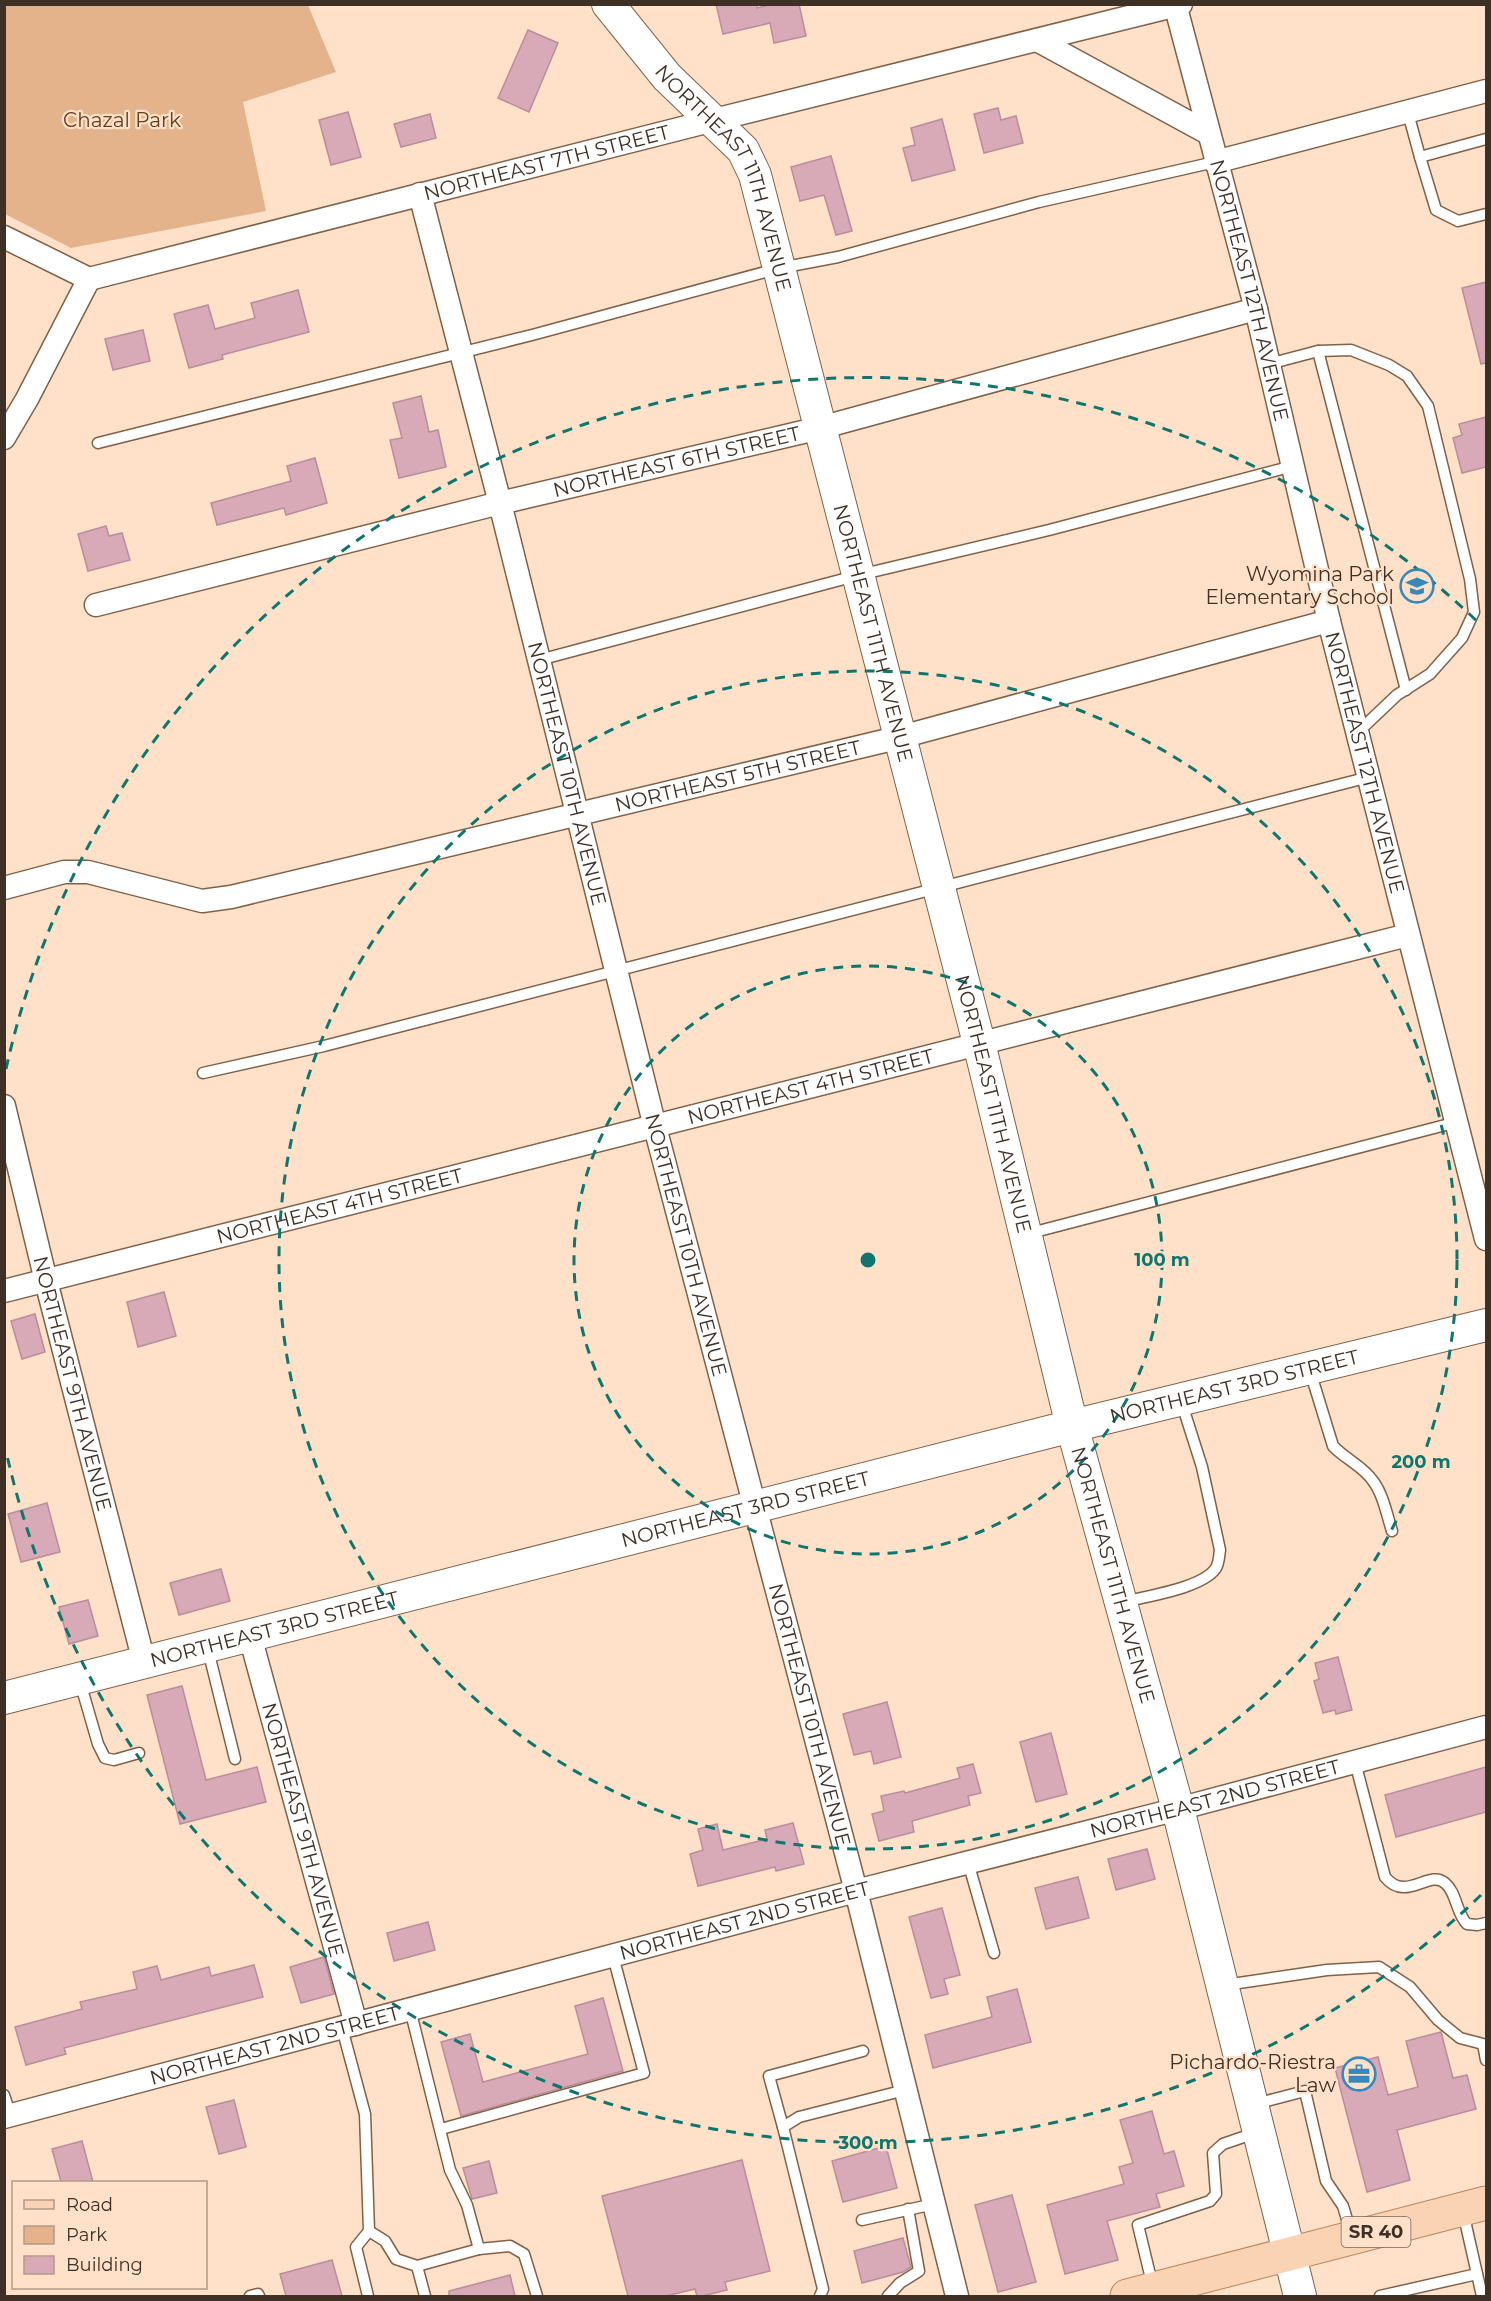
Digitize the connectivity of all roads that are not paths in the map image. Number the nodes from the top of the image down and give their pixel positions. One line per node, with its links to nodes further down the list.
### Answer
1 (608, 4): 6 (street, NORTHEAST 11TH AVENUE)
2 (1177, 5): 3 (street, NORTHEAST 7TH STREET); 7 (street, NORTHEAST 12TH AVENUE)
3 (1037, 40): 6 (street, NORTHEAST 7TH STREET); 7 (street)
4 (1486, 91): 5 (street)
5 (1408, 113): 9 (lane); 10 (street)
6 (710, 121): 11 (street, NORTHEAST 7TH STREET); 14 (street, NORTHEAST 11TH AVENUE)
7 (1208, 133): 10 (street, NORTHEAST 12TH AVENUE)
8 (1486, 139): 9 (lane)
9 (1420, 156): 12 (lane)
10 (1215, 162): 14 (lane); 16 (street, NORTHEAST 12TH AVENUE)
11 (420, 194): 15 (street, NORTHEAST 7TH STREET); 17 (street, NORTHEAST 10TH AVENUE)
12 (1486, 214)
13 (4, 237): 15 (street)
14 (780, 268): 17 (lane); 20 (street, NORTHEAST 11TH AVENUE)
15 (89, 279): 21 (street)
16 (1256, 309): 19 (street, NORTHEAST 12TH AVENUE); 20 (street, NORTHEAST 6TH STREET)
17 (462, 351): 22 (lane); 24 (street, NORTHEAST 10TH AVENUE)
18 (1318, 351): 19 (lane); 29 (lane); 29 (lane)
19 (1269, 364): 23 (street, NORTHEAST 12TH AVENUE)
20 (820, 428): 24 (street, NORTHEAST 6TH STREET); 25 (street, NORTHEAST 11TH AVENUE)
21 (4, 438)
22 (98, 443)
23 (1293, 466): 25 (lane); 27 (street, NORTHEAST 12TH AVENUE)
24 (500, 503): 26 (street, NORTHEAST 6TH STREET); 28 (street, NORTHEAST 10TH AVENUE)
25 (859, 575): 28 (lane); 31 (street, NORTHEAST 11TH AVENUE)
26 (96, 606)
27 (1329, 621): 30 (street, NORTHEAST 12TH AVENUE); 31 (street, NORTHEAST 5TH STREET)
28 (539, 660): 33 (street, NORTHEAST 10TH AVENUE)
29 (1406, 690): 30 (lane)
30 (1357, 732): 32 (street, NORTHEAST 12TH AVENUE)
31 (901, 737): 33 (street, NORTHEAST 5TH STREET); 34 (street, NORTHEAST 11TH AVENUE)
32 (1369, 777): 34 (lane); 36 (street, NORTHEAST 12TH AVENUE)
33 (578, 815): 35 (street, NORTHEAST 5TH STREET); 37 (street, NORTHEAST 10TH AVENUE)
34 (939, 886): 37 (lane); 38 (street, NORTHEAST 11TH AVENUE)
35 (4, 888)
36 (1408, 935): 38 (street, NORTHEAST 4TH STREET); 41 (street, NORTHEAST 12TH AVENUE)
37 (616, 971): 39 (lane); 42 (street, NORTHEAST 10TH AVENUE)
38 (979, 1043): 42 (street, NORTHEAST 4TH STREET); 43 (street, NORTHEAST 11TH AVENUE)
39 (203, 1073)
40 (4, 1106): 45 (street, NORTHEAST 9TH AVENUE)
41 (1457, 1122): 43 (lane); 44 (street, NORTHEAST 12TH AVENUE)
42 (655, 1127): 45 (street, NORTHEAST 4TH STREET); 51 (street, NORTHEAST 10TH AVENUE)
43 (1025, 1234): 50 (street, NORTHEAST 11TH AVENUE)
44 (1486, 1239)
45 (46, 1281): 46 (street, NORTHEAST 4TH STREET); 56 (street, NORTHEAST 9TH AVENUE)
46 (4, 1291)
47 (1486, 1325): 48 (street, NORTHEAST 3RD STREET)
48 (1309, 1368): 49 (street, NORTHEAST 3RD STREET); 52 (lane)
49 (1180, 1400): 50 (street, NORTHEAST 3RD STREET); 53 (lane)
50 (1072, 1426): 51 (street, NORTHEAST 3RD STREET); 53 (street, NORTHEAST 11TH AVENUE)
51 (754, 1507): 54 (street, NORTHEAST 3RD STREET); 65 (street, NORTHEAST 10TH AVENUE)
52 (1392, 1531)
53 (1121, 1603): 63 (street, NORTHEAST 11TH AVENUE)
54 (250, 1636): 55 (street, NORTHEAST 3RD STREET); 71 (street, NORTHEAST 9TH AVENUE)
55 (207, 1647): 56 (street, NORTHEAST 3RD STREET); 61 (lane)
56 (144, 1662): 57 (street, NORTHEAST 3RD STREET)
57 (79, 1679): 58 (street, NORTHEAST 3RD STREET); 60 (lane)
58 (4, 1698)
59 (1486, 1727): 62 (street, NORTHEAST 2ND STREET)
60 (138, 1753)
61 (235, 1759)
62 (1355, 1762): 63 (street, NORTHEAST 2ND STREET); 66 (lane)
63 (1178, 1809): 64 (street, NORTHEAST 2ND STREET); 69 (street, NORTHEAST 11TH AVENUE)
64 (968, 1863): 65 (street, NORTHEAST 2ND STREET); 67 (lane)
65 (856, 1891): 68 (street, NORTHEAST 2ND STREET); 74 (street, NORTHEAST 10TH AVENUE)
66 (1486, 1923)
67 (994, 1953)
68 (613, 1956): 70 (street, NORTHEAST 2ND STREET); 78 (lane)
69 (1222, 1985): 73 (lane); 76 (street, NORTHEAST 11TH AVENUE)
70 (410, 2009): 71 (street, NORTHEAST 2ND STREET); 78 (lane)
71 (349, 2026): 75 (street, NORTHEAST 2ND STREET); 83 (lane)
72 (863, 2051): 77 (lane)
73 (1486, 2060)
74 (905, 2090): 77 (lane); 79 (street, NORTHEAST 10TH AVENUE)
75 (7, 2109)
76 (1255, 2118): 84 (lane); 86 (street, NORTHEAST 11TH AVENUE); 89 (lane)
77 (783, 2127): 95 (lane)
78 (441, 2129): 85 (lane)
79 (934, 2204): 81 (lane); 97 (street, NORTHEAST 10TH AVENUE)
80 (1475, 2206): 84 (main road, SR 40); 88 (lane)
81 (908, 2209): 82 (lane); 96 (lane)
82 (862, 2220)
83 (369, 2231): 87 (lane); 92 (lane)
84 (1352, 2238): 86 (main road, SR 40)
85 (479, 2249): 87 (lane); 94 (lane)
86 (1289, 2254): 89 (main road, SR 40); 98 (street, NORTHEAST 11TH AVENUE)
87 (417, 2266): 93 (lane)
88 (1477, 2274): 99 (lane); 100 (lane)
89 (1151, 2293)
90 (250, 2296): 91 (lane)
91 (259, 2296)
92 (368, 2296)
93 (425, 2296)
94 (537, 2296)
95 (819, 2296)
96 (888, 2296)
97 (957, 2296)
98 (1300, 2296)
99 (1380, 2296)
100 (1482, 2296)

